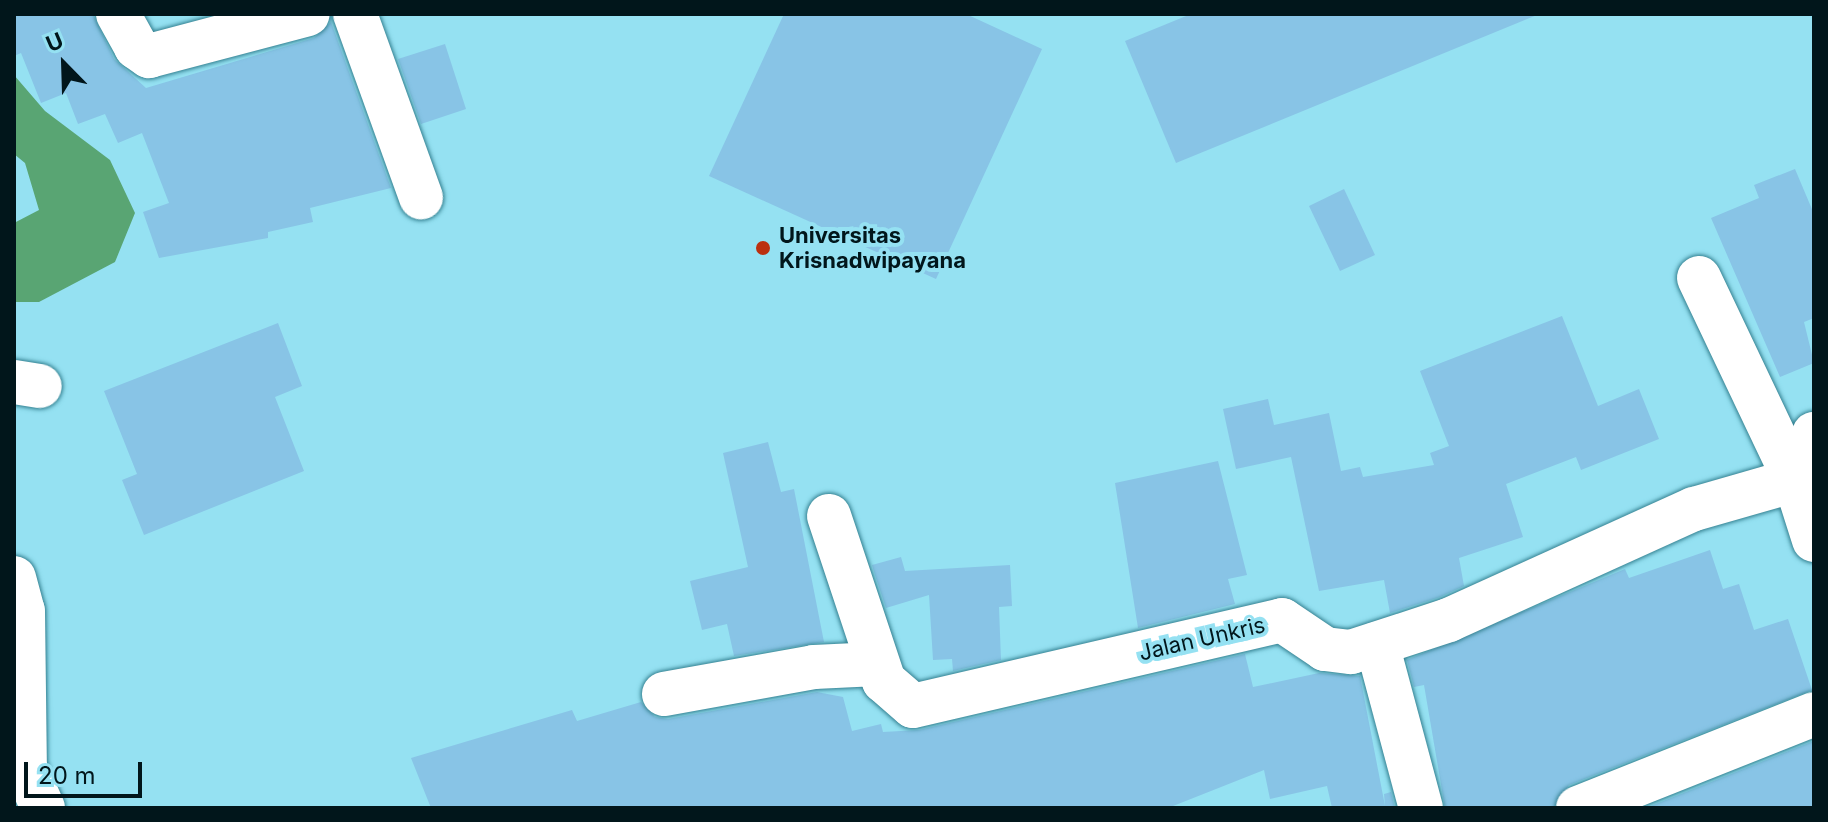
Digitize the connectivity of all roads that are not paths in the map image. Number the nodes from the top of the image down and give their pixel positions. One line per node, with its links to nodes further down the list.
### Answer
1 (118, 14): 2 (street)
2 (308, 14)
3 (355, 14): 4 (street)
4 (421, 197)
5 (1699, 278): 7 (street)
6 (1814, 434): 7 (street)
7 (1795, 480): 9 (street); 11 (street, Jalan Unkris)
8 (829, 516): 12 (street, Jalan Unkris)
9 (1814, 540)
10 (14, 578): 15 (street)
11 (1377, 644): 12 (street, Jalan Unkris); 16 (street)
12 (877, 664): 13 (street)
13 (664, 694)
14 (1814, 714): 17 (street)
15 (43, 808)
16 (1421, 808)
17 (1578, 808)

